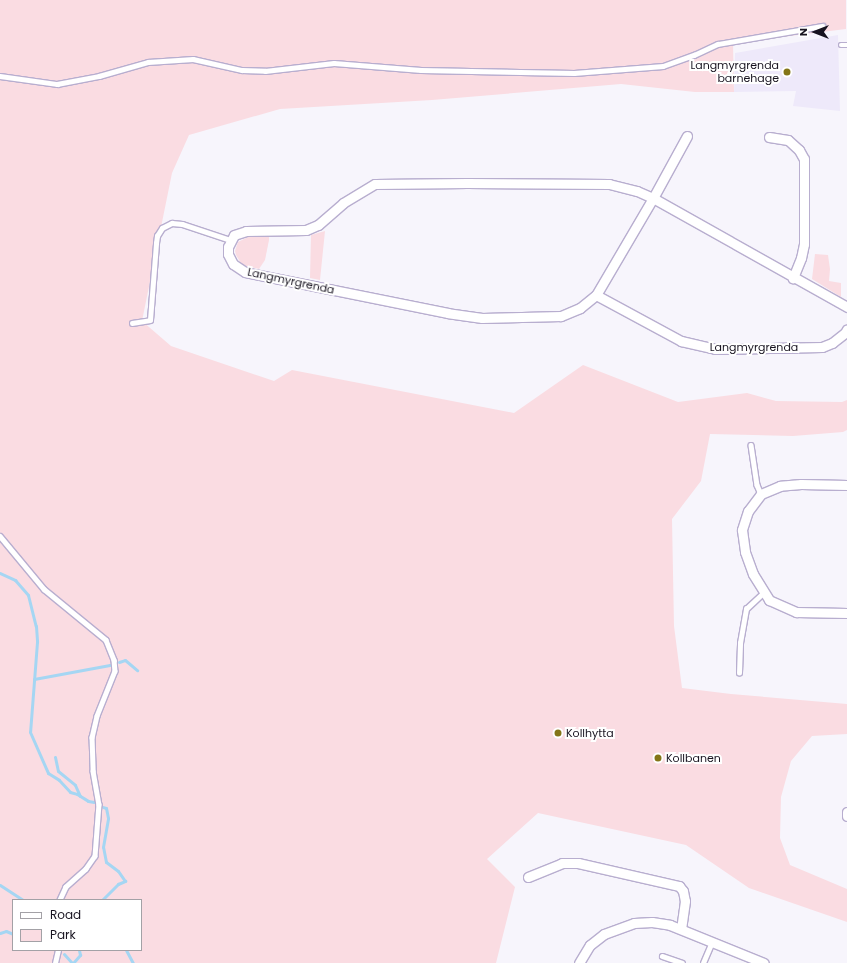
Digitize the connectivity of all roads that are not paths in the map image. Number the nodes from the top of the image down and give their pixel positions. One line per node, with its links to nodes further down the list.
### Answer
1 (822, 26): 4 (lane)
2 (841, 44): 3 (lane)
3 (847, 45)
4 (0, 76)
5 (687, 136): 7 (street, Langmyrgrenda)
6 (769, 137): 9 (street)
7 (653, 198): 8 (street); 9 (street); 10 (street, Langmyrgrenda)
8 (230, 240): 10 (street, Langmyrgrenda); 12 (lane)
9 (793, 278): 11 (street)
10 (596, 295): 13 (street, Langmyrgrenda)
11 (847, 307)
12 (132, 323)
13 (847, 329)
14 (751, 445): 16 (lane)
15 (847, 485): 16 (street)
16 (761, 494): 18 (street)
17 (0, 536): 24 (lane)
18 (764, 592): 19 (street); 20 (lane)
19 (847, 613)
20 (739, 672)
21 (847, 812): 22 (street)
22 (847, 816)
23 (528, 878): 25 (street)
24 (60, 899)
25 (681, 929): 26 (street); 30 (street)
26 (712, 942): 32 (lane); 33 (street)
27 (58, 951): 29 (lane)
28 (662, 956): 31 (lane)
29 (55, 963)
30 (579, 963)
31 (682, 963)
32 (703, 963)
33 (764, 963)

